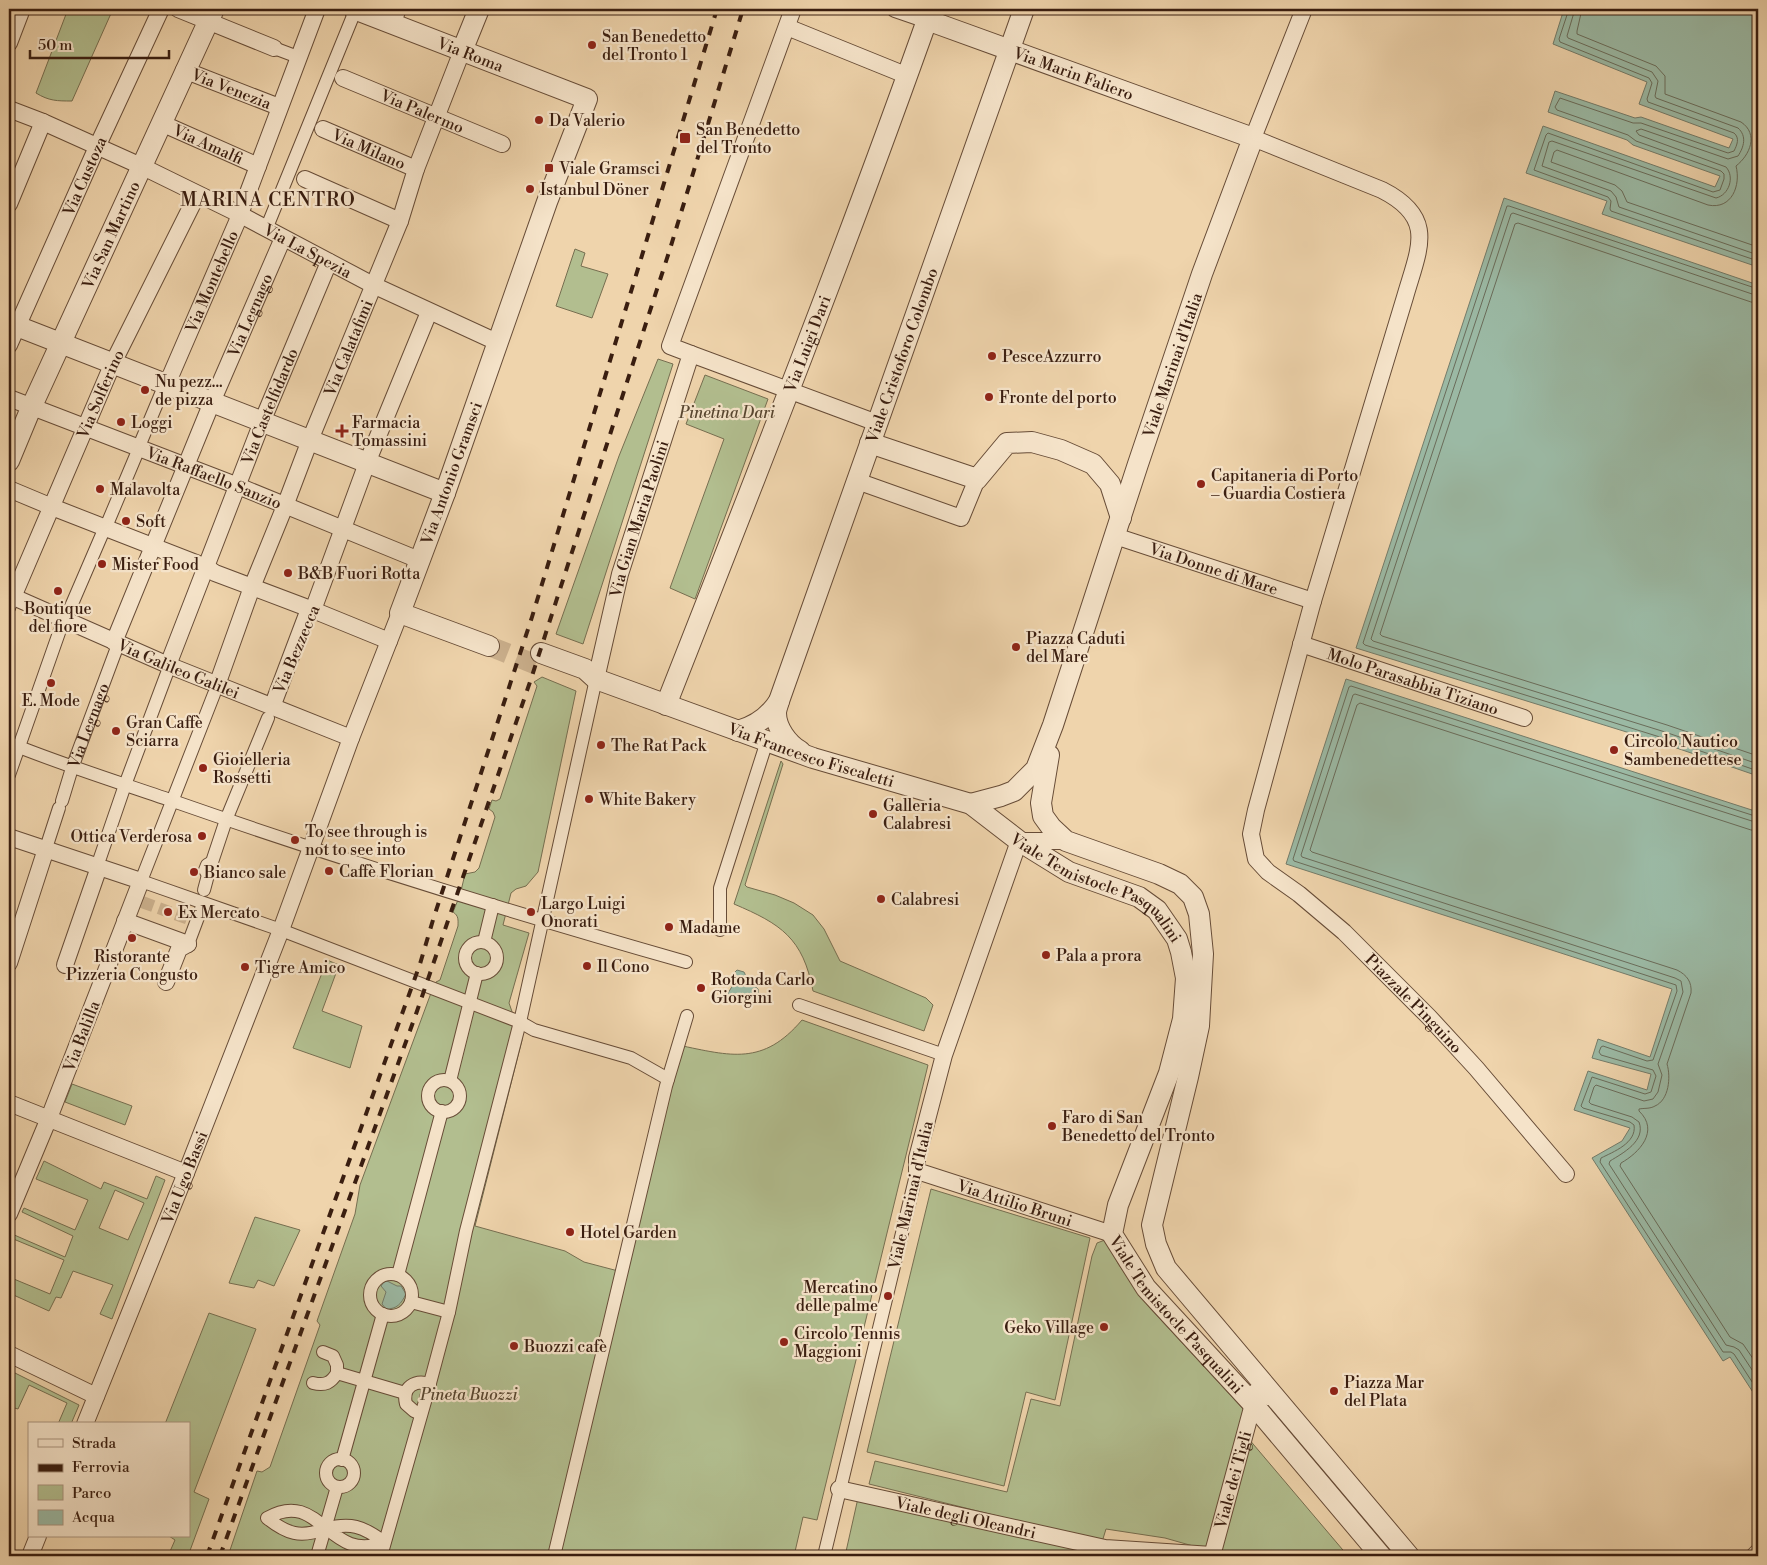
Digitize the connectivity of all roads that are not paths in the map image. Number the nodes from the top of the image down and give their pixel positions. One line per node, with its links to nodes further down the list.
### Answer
1 (22, 9): 15 (street)
2 (161, 9): 32 (street, Via Custoza)
3 (178, 9): 12 (street)
4 (317, 9): 19 (street, Via Montebello)
5 (479, 9): 18 (street, Via Calatafimi)
6 (793, 9): 14 (street)
7 (894, 9): 11 (street, Via Marin Faliero)
8 (1024, 9): 17 (street, Viale Cristoforo Colombo)
9 (1304, 9): 30 (street, Viale Marinai d'Italia)
10 (354, 12): 13 (street, Via Roma); 41 (street)
11 (929, 14): 17 (street, Via Marin Faliero); 21 (street, Via Luigi Dari)
12 (211, 15): 16 (street); 20 (street, Via San Martino)
13 (395, 16): 18 (street, Via Roma)
14 (787, 27): 21 (street); 49 (street)
15 (9, 43)
16 (274, 48): 19 (street)
17 (1009, 49): 30 (street, Via Marin Faliero); 57 (street, Viale Cristoforo Colombo)
18 (462, 51): 23 (street, Via Roma); 26 (street, Via Calatafimi)
19 (298, 57): 24 (street, Via Montebello)
20 (184, 70): 24 (street, Via Venezia); 28 (street, Via San Martino)
21 (908, 76): 52 (street, Via Luigi Dari)
22 (343, 78): 26 (street, Via Palermo)
23 (587, 99): 47 (street, Via Antonio Gramsci)
24 (279, 107): 34 (street, Via Montebello)
25 (9, 109): 27 (street, Via La Spezia)
26 (436, 117): 31 (street, Via Palermo); 35 (street, Via Calatafimi)
27 (43, 122): 32 (street, Via La Spezia); 38 (street)
28 (160, 123): 33 (street, Via San Martino); 34 (street, Via Amalfi)
29 (323, 129): 35 (street, Via Milano)
30 (1253, 138): 71 (street, Viale Marinai d'Italia); 78 (street)
31 (502, 144)
32 (97, 147): 33 (street, Via La Spezia); 46 (street, Via Custoza)
33 (141, 166): 37 (street, Via La Spezia); 48 (street, Via San Martino)
34 (258, 166): 39 (street, Via Montebello)
35 (416, 169): 40 (street, Via Calatafimi)
36 (305, 179): 40 (street)
37 (197, 195): 39 (street, Via La Spezia); 50 (street, Via Solferino)
38 (9, 204)
39 (239, 214): 42 (street, Via La Spezia); 51 (street, Via Montebello)
40 (400, 221): 44 (street, Via Calatafimi)
41 (269, 222)
42 (282, 238): 43 (street, Via La Spezia); 54 (street, Via Legnago)
43 (329, 262): 44 (street, Via La Spezia); 56 (street, Via Castelfidardo)
44 (373, 285): 45 (street, Via La Spezia); 59 (street, Via Calatafimi)
45 (429, 312): 47 (street, Via La Spezia); 62 (street, Via Bezzecca)
46 (11, 332): 48 (street)
47 (499, 342): 68 (street, Via Antonio Gramsci)
48 (61, 343): 50 (street); 55 (street, Via San Martino)
49 (691, 354): 52 (street); 89 (street, Via Gian Maria Paolini)
50 (113, 363): 51 (street); 58 (street, Via Solferino)
51 (165, 386): 54 (street); 80 (street, Via Montebello)
52 (790, 391): 57 (street); 92 (street, Via Luigi Dari)
53 (9, 398): 55 (street, Via Raffaello Sanzio)
54 (212, 402): 56 (street); 63 (street, Via Legnago)
55 (31, 408): 58 (street, Via Raffaello Sanzio); 61 (street, Via San Martino)
56 (262, 422): 59 (street); 66 (street, Via Castelfidardo)
57 (877, 423): 60 (street, Viale Cristoforo Colombo)
58 (86, 428): 63 (street, Via Raffaello Sanzio); 70 (street, Via Solferino)
59 (310, 440): 62 (street); 69 (street, Via Calatafimi)
60 (870, 443): 64 (street); 65 (street, Viale Cristoforo Colombo)
61 (9, 461)
62 (368, 463): 68 (street); 72 (street, Via Bezzecca)
63 (186, 467): 66 (street, Via Raffaello Sanzio); 73 (street, Via Legnago)
64 (977, 479): 65 (street); 71 (street)
65 (857, 481): 91 (street, Viale Cristoforo Colombo)
66 (238, 486): 69 (street, Via Raffaello Sanzio); 75 (street, Via Castelfidardo)
67 (9, 489): 70 (street)
68 (445, 493): 74 (street, Via Antonio Gramsci)
69 (285, 506): 72 (street, Via Raffaello Sanzio); 76 (street, Via Calatafimi)
70 (52, 507): 73 (street); 77 (street, Via Solferino)
71 (1118, 527): 78 (street, Via Donne di Mare); 95 (street, Viale Marinai d'Italia)
72 (343, 529): 74 (street, Via Raffaello Sanzio); 79 (street, Via Bezzecca)
73 (152, 546): 75 (street); 86 (street, Via Legnago)
74 (419, 560): 81 (street, Via Antonio Gramsci)
75 (206, 567): 76 (street); 88 (street, Via Castelfidardo)
76 (252, 587): 79 (street); 90 (street, Via Calatafimi)
77 (10, 601): 86 (street, Via Galileo Galilei)
78 (1313, 601): 85 (street)
79 (313, 610): 84 (street); 93 (street, Via Bezzecca)
80 (69, 611)
81 (400, 613): 83 (street); 84 (street, Via Antonio Gramsci)
82 (61, 627): 99 (street)
83 (491, 640)
84 (389, 641): 97 (street, Via Antonio Gramsci)
85 (1301, 644): 94 (street, Molo Parasabbia Tiziano); 140 (street, Piazzale Pinguino)
86 (115, 646): 88 (street, Via Galileo Galilei); 101 (street, Via Legnago)
87 (539, 659): 89 (street, Via Francesco Fiscaletti)
88 (167, 669): 90 (street, Via Galileo Galilei); 103 (street, Via Castelfidardo)
89 (596, 679): 92 (street, Via Francesco Fiscaletti); 118 (street, Via Gian Maria Paolini)
90 (215, 690): 93 (street, Via Galileo Galilei); 104 (street, Via Calatafimi)
91 (779, 701): 96 (street, Viale Cristoforo Colombo); 100 (street, Viale Cristoforo Colombo)
92 (666, 705): 96 (street, Via Francesco Fiscaletti)
93 (270, 712): 97 (street, Via Galileo Galilei); 106 (street, Via Bezzecca)
94 (1524, 718)
95 (1053, 726): 105 (street, Viale Marinai d'Italia); 109 (street, Viale Marinai d'Italia)
96 (738, 731): 98 (street, Via Francesco Fiscaletti)
97 (351, 738): 111 (street, Via Antonio Gramsci)
98 (767, 742): 100 (street, Via Francesco Fiscaletti); 120 (street)
99 (13, 745): 101 (street); 102 (street)
100 (813, 758): 105 (street, Via Francesco Fiscaletti)
101 (72, 768): 103 (street); 110 (street, Via Legnago)
102 (9, 775)
103 (125, 785): 104 (street); 112 (street, Via Castelfidardo)
104 (172, 801): 106 (street); 113 (street, Via Balilla)
105 (971, 804): 108 (street, Via Francesco Fiscaletti)
106 (226, 820): 111 (street); 114 (street, Via Bezzecca)
107 (9, 837): 110 (street)
108 (1019, 841): 109 (street, Viale Temistocle Pasqualini); 132 (street, Viale Marinai d'Italia); 142 (street, Viale Temistocle Pasqualini)
109 (1066, 842): 153 (street, Viale Temistocle Pasqualini)
110 (47, 845): 112 (street); 124 (street)
111 (310, 849): 116 (street); 119 (street, Via Antonio Gramsci)
112 (99, 862): 113 (street); 125 (street)
113 (141, 882): 115 (street); 117 (street, Via Balilla)
114 (204, 890)
115 (203, 904): 119 (street); 122 (street)
116 (493, 905): 118 (street); 121 (street)
117 (125, 921): 122 (street); 137 (street, Via Balilla)
118 (543, 921): 123 (street); 131 (street, Via Gian Maria Paolini)
119 (281, 930): 128 (street); 139 (street, Via Ugo Bassi)
120 (720, 930)
121 (484, 942): 126 (street); 126 (street)
122 (188, 944): 127 (street)
123 (686, 962)
124 (9, 963)
125 (65, 965)
126 (478, 973): 128 (street)
127 (166, 982)
128 (470, 1002): 131 (street); 134 (street)
129 (800, 1006): 132 (street)
130 (688, 1016): 133 (street)
131 (520, 1022): 133 (street); 145 (street, Via Gian Maria Paolini)
132 (944, 1055): 138 (street, Viale Marinai d'Italia)
133 (668, 1079): 170 (street)
134 (450, 1081): 136 (street); 136 (street)
135 (9, 1103): 137 (street)
136 (442, 1111): 143 (street)
137 (49, 1118): 139 (street); 141 (street, Via Balilla)
138 (917, 1171): 142 (street, Via Attilio Bruni); 161 (street, Viale Marinai d'Italia)
139 (186, 1173): 155 (street, Via Ugo Bassi)
140 (1566, 1174)
141 (9, 1214)
142 (1112, 1234): 156 (street, Viale Temistocle Pasqualini)
143 (398, 1274): 144 (street); 146 (street)
144 (411, 1302): 145 (street); 146 (street)
145 (449, 1312): 152 (street, Via Gian Maria Paolini)
146 (383, 1314): 150 (street)
147 (323, 1352): 149 (street)
148 (9, 1354): 155 (street)
149 (337, 1373): 150 (street); 151 (street)
150 (364, 1381): 154 (street); 159 (street)
151 (313, 1383)
152 (430, 1384): 154 (street); 157 (street, Via Gian Maria Paolini)
153 (1269, 1388): 156 (street, Viale dei Tigli); 174 (street, Viale Temistocle Pasqualini)
154 (405, 1393): 157 (street)
155 (96, 1396): 158 (street, Via Ugo Bassi)
156 (1253, 1404): 172 (street, Viale dei Tigli); 173 (street, Viale Temistocle Pasqualini)
157 (421, 1414): 164 (street, Via Gian Maria Paolini)
158 (86, 1422)
159 (342, 1460): 160 (street); 160 (street)
160 (337, 1486): 162 (street)
161 (840, 1489): 165 (street, Viale degli Oleandri); 171 (street, Viale Marinai d'Italia)
162 (325, 1530): 164 (street); 164 (street); 168 (street)
163 (37, 1538): 167 (street)
164 (384, 1542): 169 (street, Via Gian Maria Paolini)
165 (1105, 1552): 172 (street, Viale degli Oleandri)
166 (1758, 1552): 175 (street)
167 (30, 1556)
168 (317, 1556)
169 (381, 1556)
170 (554, 1556)
171 (824, 1556)
172 (1212, 1556)
173 (1382, 1556)
174 (1409, 1556)
175 (1754, 1556)

